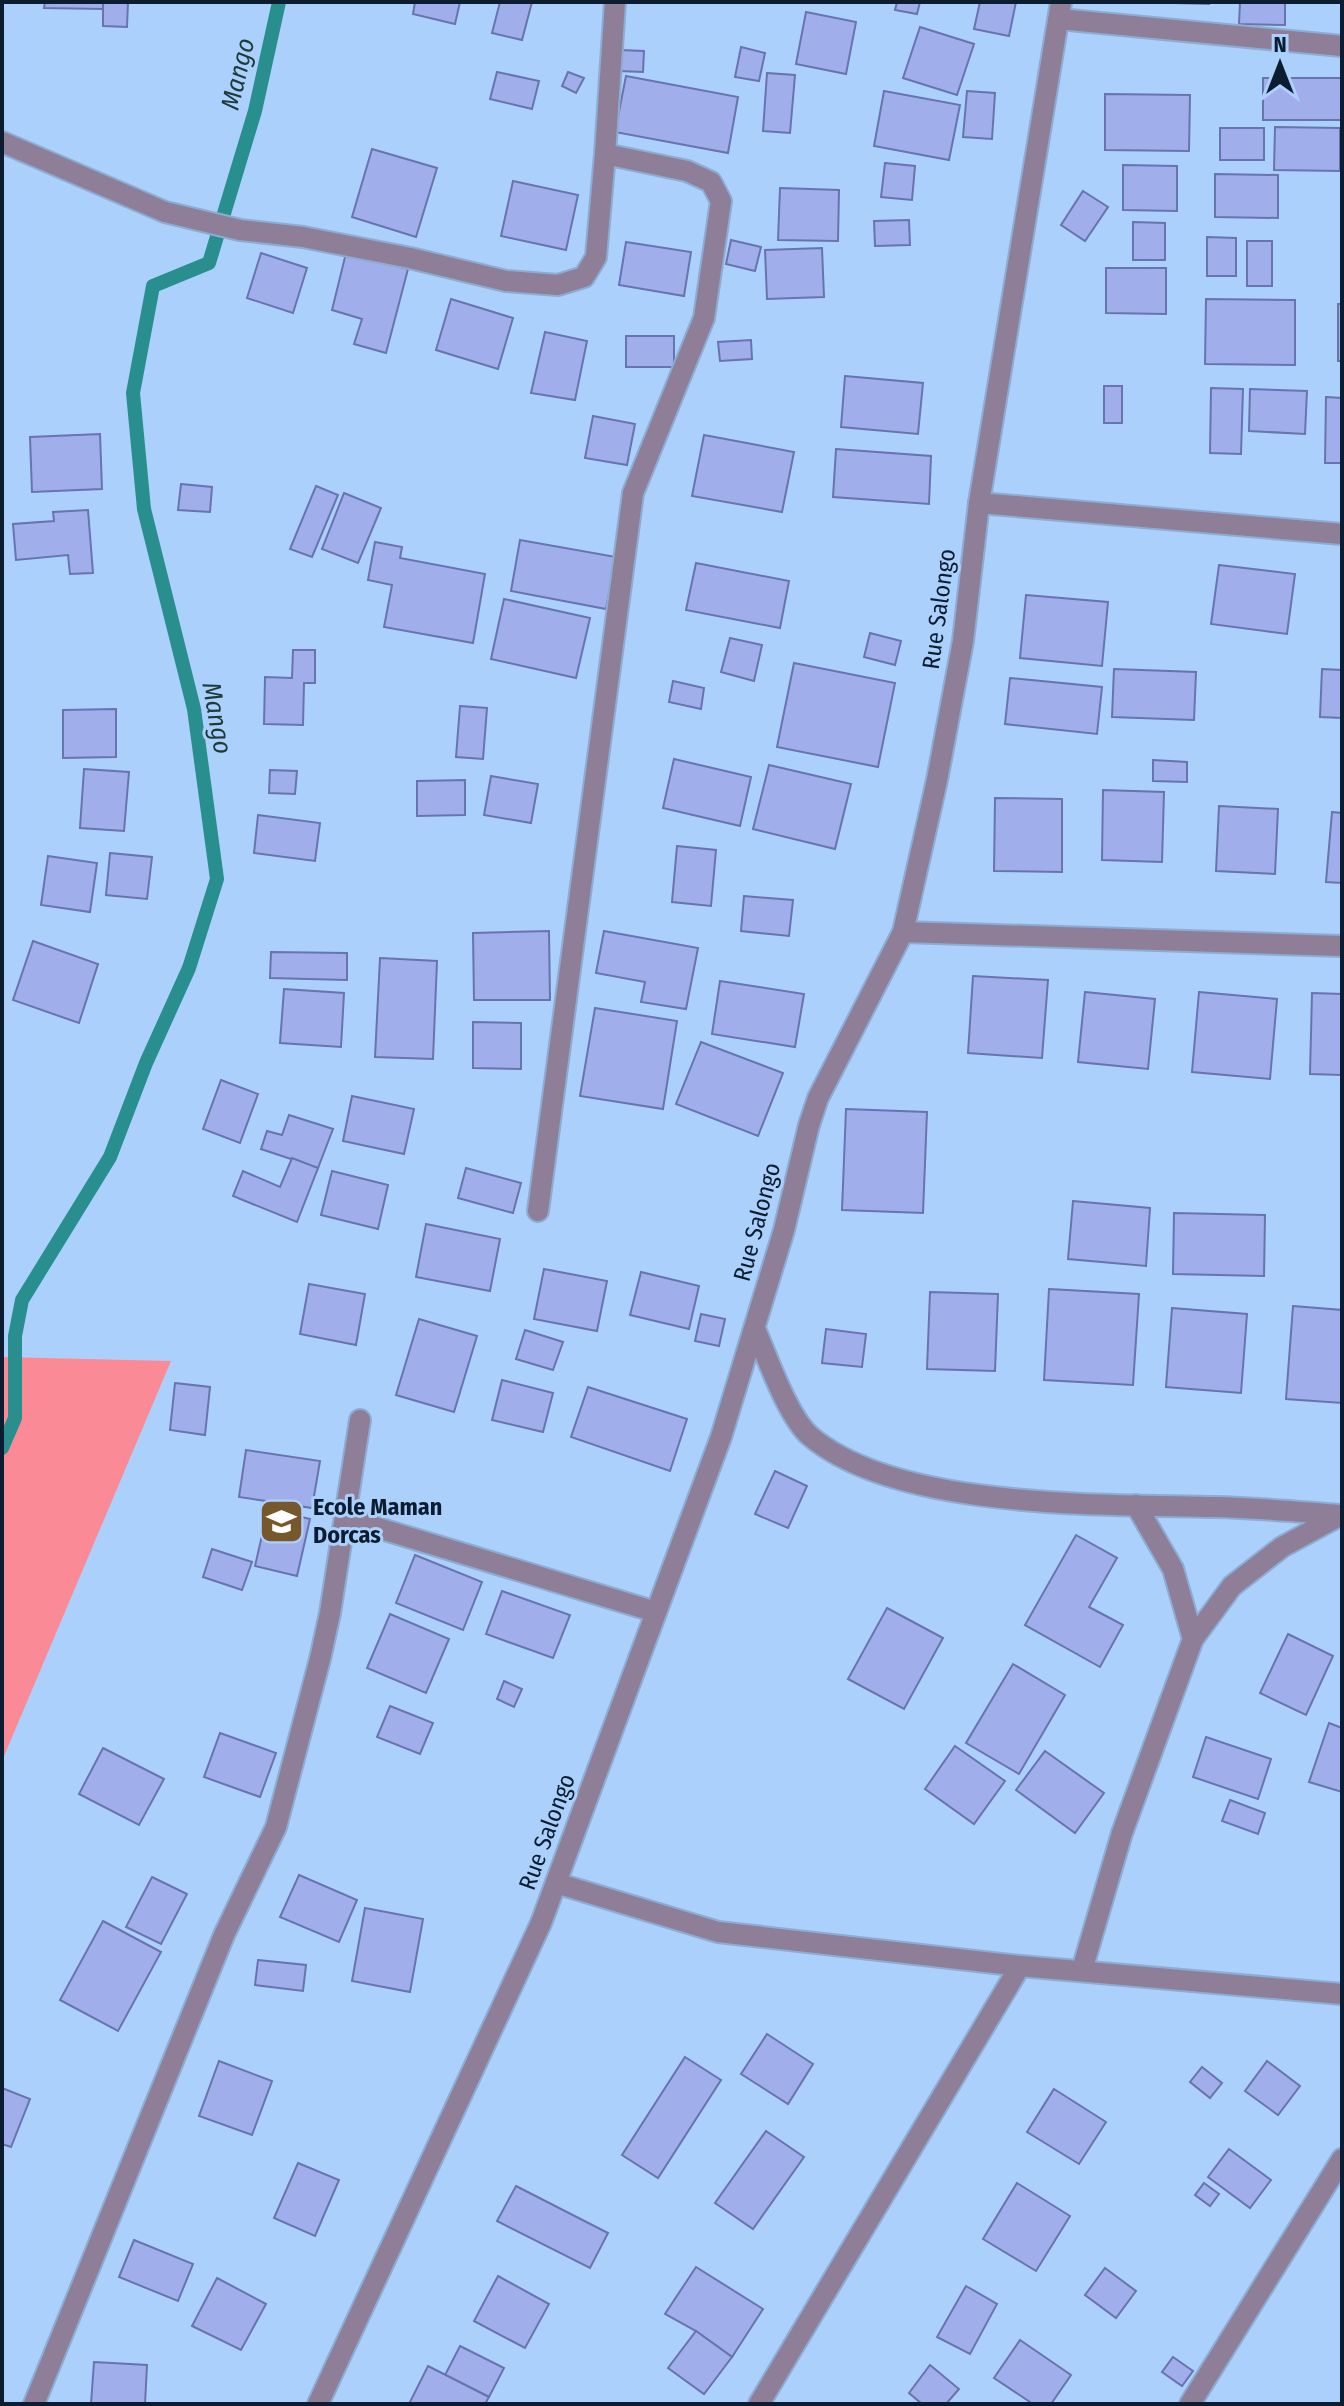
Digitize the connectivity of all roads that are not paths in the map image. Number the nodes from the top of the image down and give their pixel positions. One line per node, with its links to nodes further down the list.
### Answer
1 (615, 2): 5 (street)
2 (1060, 11): 3 (street); 6 (street, Rue Salongo)
3 (1342, 46)
4 (2, 142): 5 (street)
5 (605, 154): 10 (street)
6 (979, 503): 7 (street); 8 (street, Rue Salongo)
7 (1342, 534)
8 (903, 932): 9 (street); 11 (street, Rue Salongo)
9 (1342, 946)
10 (538, 1211)
11 (755, 1329): 13 (street); 16 (street, Rue Salongo)
12 (360, 1420): 15 (street)
13 (1136, 1505): 14 (street); 17 (street)
14 (1341, 1515): 17 (street)
15 (345, 1518): 16 (street); 23 (street)
16 (656, 1612): 18 (street, Rue Salongo)
17 (1193, 1639): 20 (street)
18 (556, 1883): 19 (street); 24 (street, Rue Salongo)
19 (1020, 1966): 20 (street); 25 (street)
20 (1082, 1970): 21 (street)
21 (1342, 1994)
22 (1342, 2159): 26 (street)
23 (34, 2404)
24 (318, 2404)
25 (759, 2404)
26 (1190, 2404)

